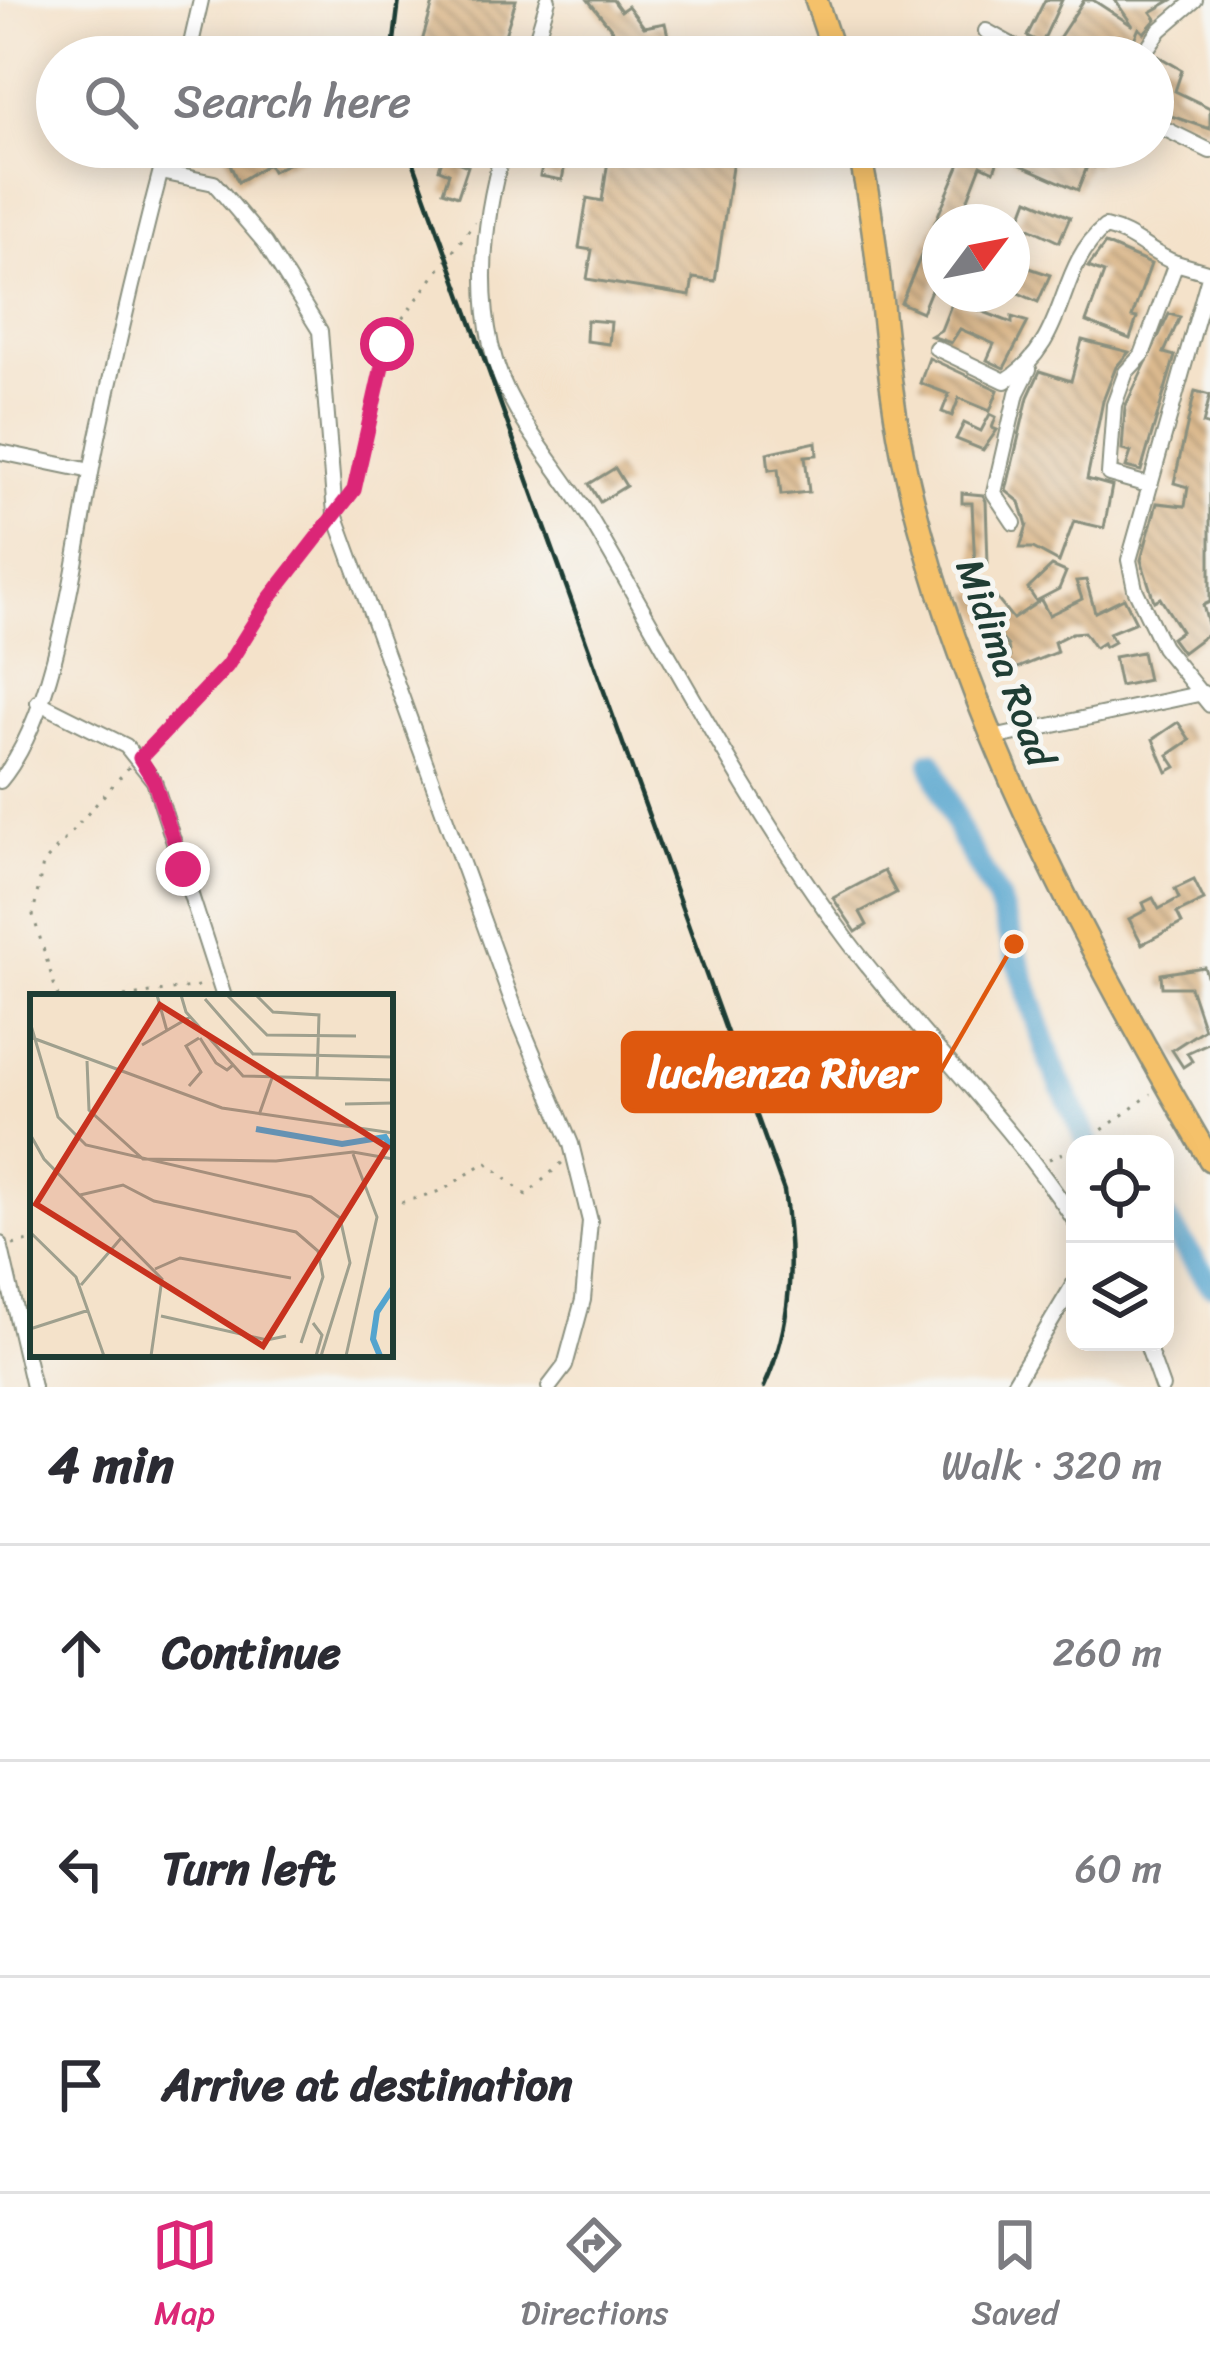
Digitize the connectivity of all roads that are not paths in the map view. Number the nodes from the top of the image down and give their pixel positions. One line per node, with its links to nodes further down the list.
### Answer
1 (201, 0): 6 (street)
2 (548, 0): 7 (street)
3 (816, 0): 8 (main road)
4 (1195, 0): 10 (street)
5 (986, 31): 9 (street)
6 (193, 36)
7 (537, 36)
8 (828, 36)
9 (995, 36)
10 (1156, 36)
11 (1174, 133): 12 (street)
12 (1210, 151)
13 (162, 168): 16 (street)
14 (498, 168): 30 (street)
15 (861, 168): 26 (main road, Midima Road)
16 (161, 172): 21 (street); 35 (street)
17 (1176, 263): 19 (street); 22 (street); 22 (street)
18 (937, 348): 19 (street)
19 (1032, 364): 23 (street)
20 (0, 452): 21 (street)
21 (91, 471): 25 (street)
22 (1148, 485): 24 (street)
23 (1014, 524)
24 (1207, 699): 26 (street)
25 (38, 702): 27 (street); 28 (street)
26 (993, 738): 29 (main road, Midima Road)
27 (0, 781)
28 (222, 990)
29 (1210, 1160)
30 (1066, 1209)
31 (2, 1248): 34 (street)
32 (1066, 1297): 36 (street)
33 (1149, 1351): 37 (street)
34 (33, 1387)
35 (549, 1387)
36 (1012, 1387)
37 (1162, 1387)

